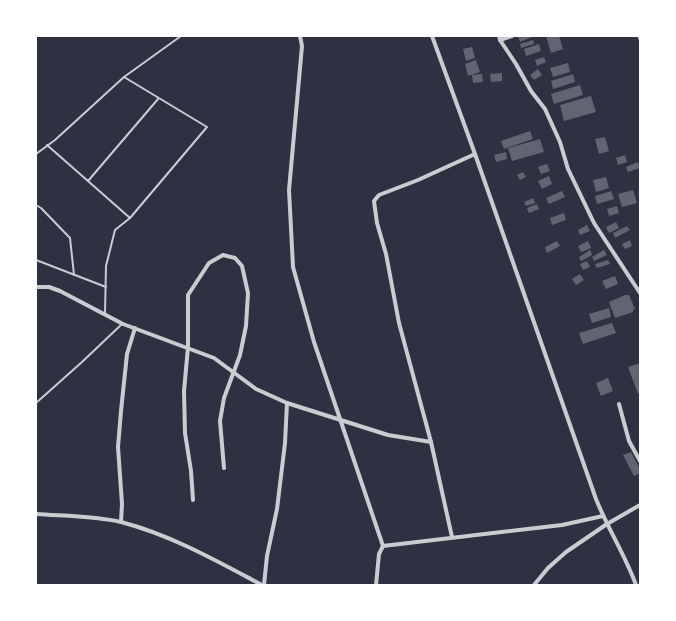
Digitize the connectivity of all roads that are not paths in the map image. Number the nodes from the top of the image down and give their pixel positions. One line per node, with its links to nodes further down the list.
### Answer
1 (181, 36): 6 (lane)
2 (300, 36): 27 (street)
3 (432, 36): 10 (street)
4 (512, 36): 5 (street)
5 (500, 38): 18 (street)
6 (124, 77): 7 (lane); 8 (lane)
7 (159, 98): 11 (lane); 13 (lane)
8 (47, 145): 9 (lane); 11 (lane)
9 (36, 154)
10 (475, 154): 28 (street); 34 (street)
11 (88, 181): 13 (lane)
12 (36, 205): 15 (lane)
13 (130, 218): 17 (lane)
14 (36, 260): 15 (lane)
15 (74, 275): 17 (lane)
16 (36, 287): 19 (street)
17 (106, 287): 19 (lane)
18 (640, 293)
19 (105, 315): 20 (street)
20 (123, 324): 21 (street); 24 (lane)
21 (135, 328): 22 (street); 35 (street)
22 (188, 347): 23 (street); 23 (street); 31 (street)
23 (233, 372): 25 (street); 30 (street)
24 (36, 403)
25 (287, 403): 27 (street); 39 (street)
26 (619, 404): 29 (street)
27 (339, 419): 28 (street); 38 (street)
28 (431, 442): 37 (street)
29 (640, 461)
30 (224, 468)
31 (193, 500)
32 (640, 505): 36 (street)
33 (36, 514): 35 (street)
34 (603, 516): 36 (street); 37 (street)
35 (121, 522): 39 (street)
36 (607, 524): 41 (street); 42 (street)
37 (452, 537): 38 (street)
38 (383, 546): 40 (street)
39 (263, 585)
40 (376, 585)
41 (534, 585)
42 (636, 585)

